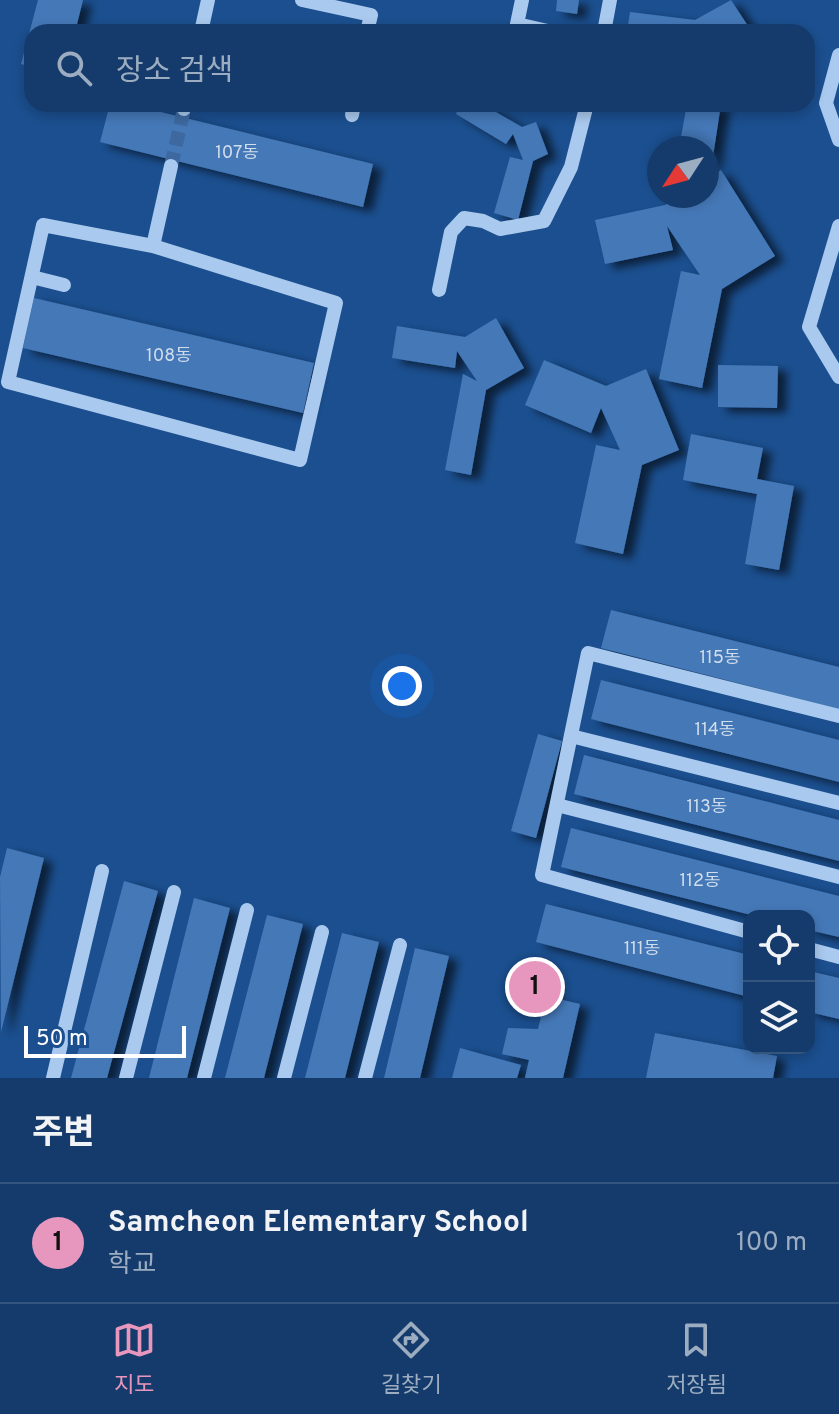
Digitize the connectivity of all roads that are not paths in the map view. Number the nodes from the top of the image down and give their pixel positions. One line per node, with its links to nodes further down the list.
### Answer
1 (208, 0): 5 (lane)
2 (302, 0): 6 (lane)
3 (522, 0): 7 (lane)
4 (610, 0): 8 (lane)
5 (203, 24)
6 (369, 24)
7 (517, 24)
8 (606, 24)
9 (839, 55): 11 (lane)
10 (585, 112): 17 (lane)
11 (837, 131)
12 (171, 166): 14 (lane)
13 (839, 226): 18 (lane)
14 (153, 246): 15 (lane); 15 (lane)
15 (32, 277): 16 (lane)
16 (64, 285)
17 (439, 290)
18 (839, 377)
19 (839, 716): 20 (lane)
20 (571, 736): 21 (lane); 22 (lane)
21 (839, 803)
22 (557, 805): 24 (lane); 27 (lane)
23 (102, 871): 32 (lane)
24 (839, 877)
25 (174, 892): 33 (lane)
26 (247, 910): 34 (lane)
27 (743, 930)
28 (322, 932): 35 (lane)
29 (400, 945): 36 (lane)
30 (815, 951): 31 (lane)
31 (839, 957)
32 (53, 1078)
33 (126, 1078)
34 (204, 1078)
35 (284, 1078)
36 (365, 1078)

